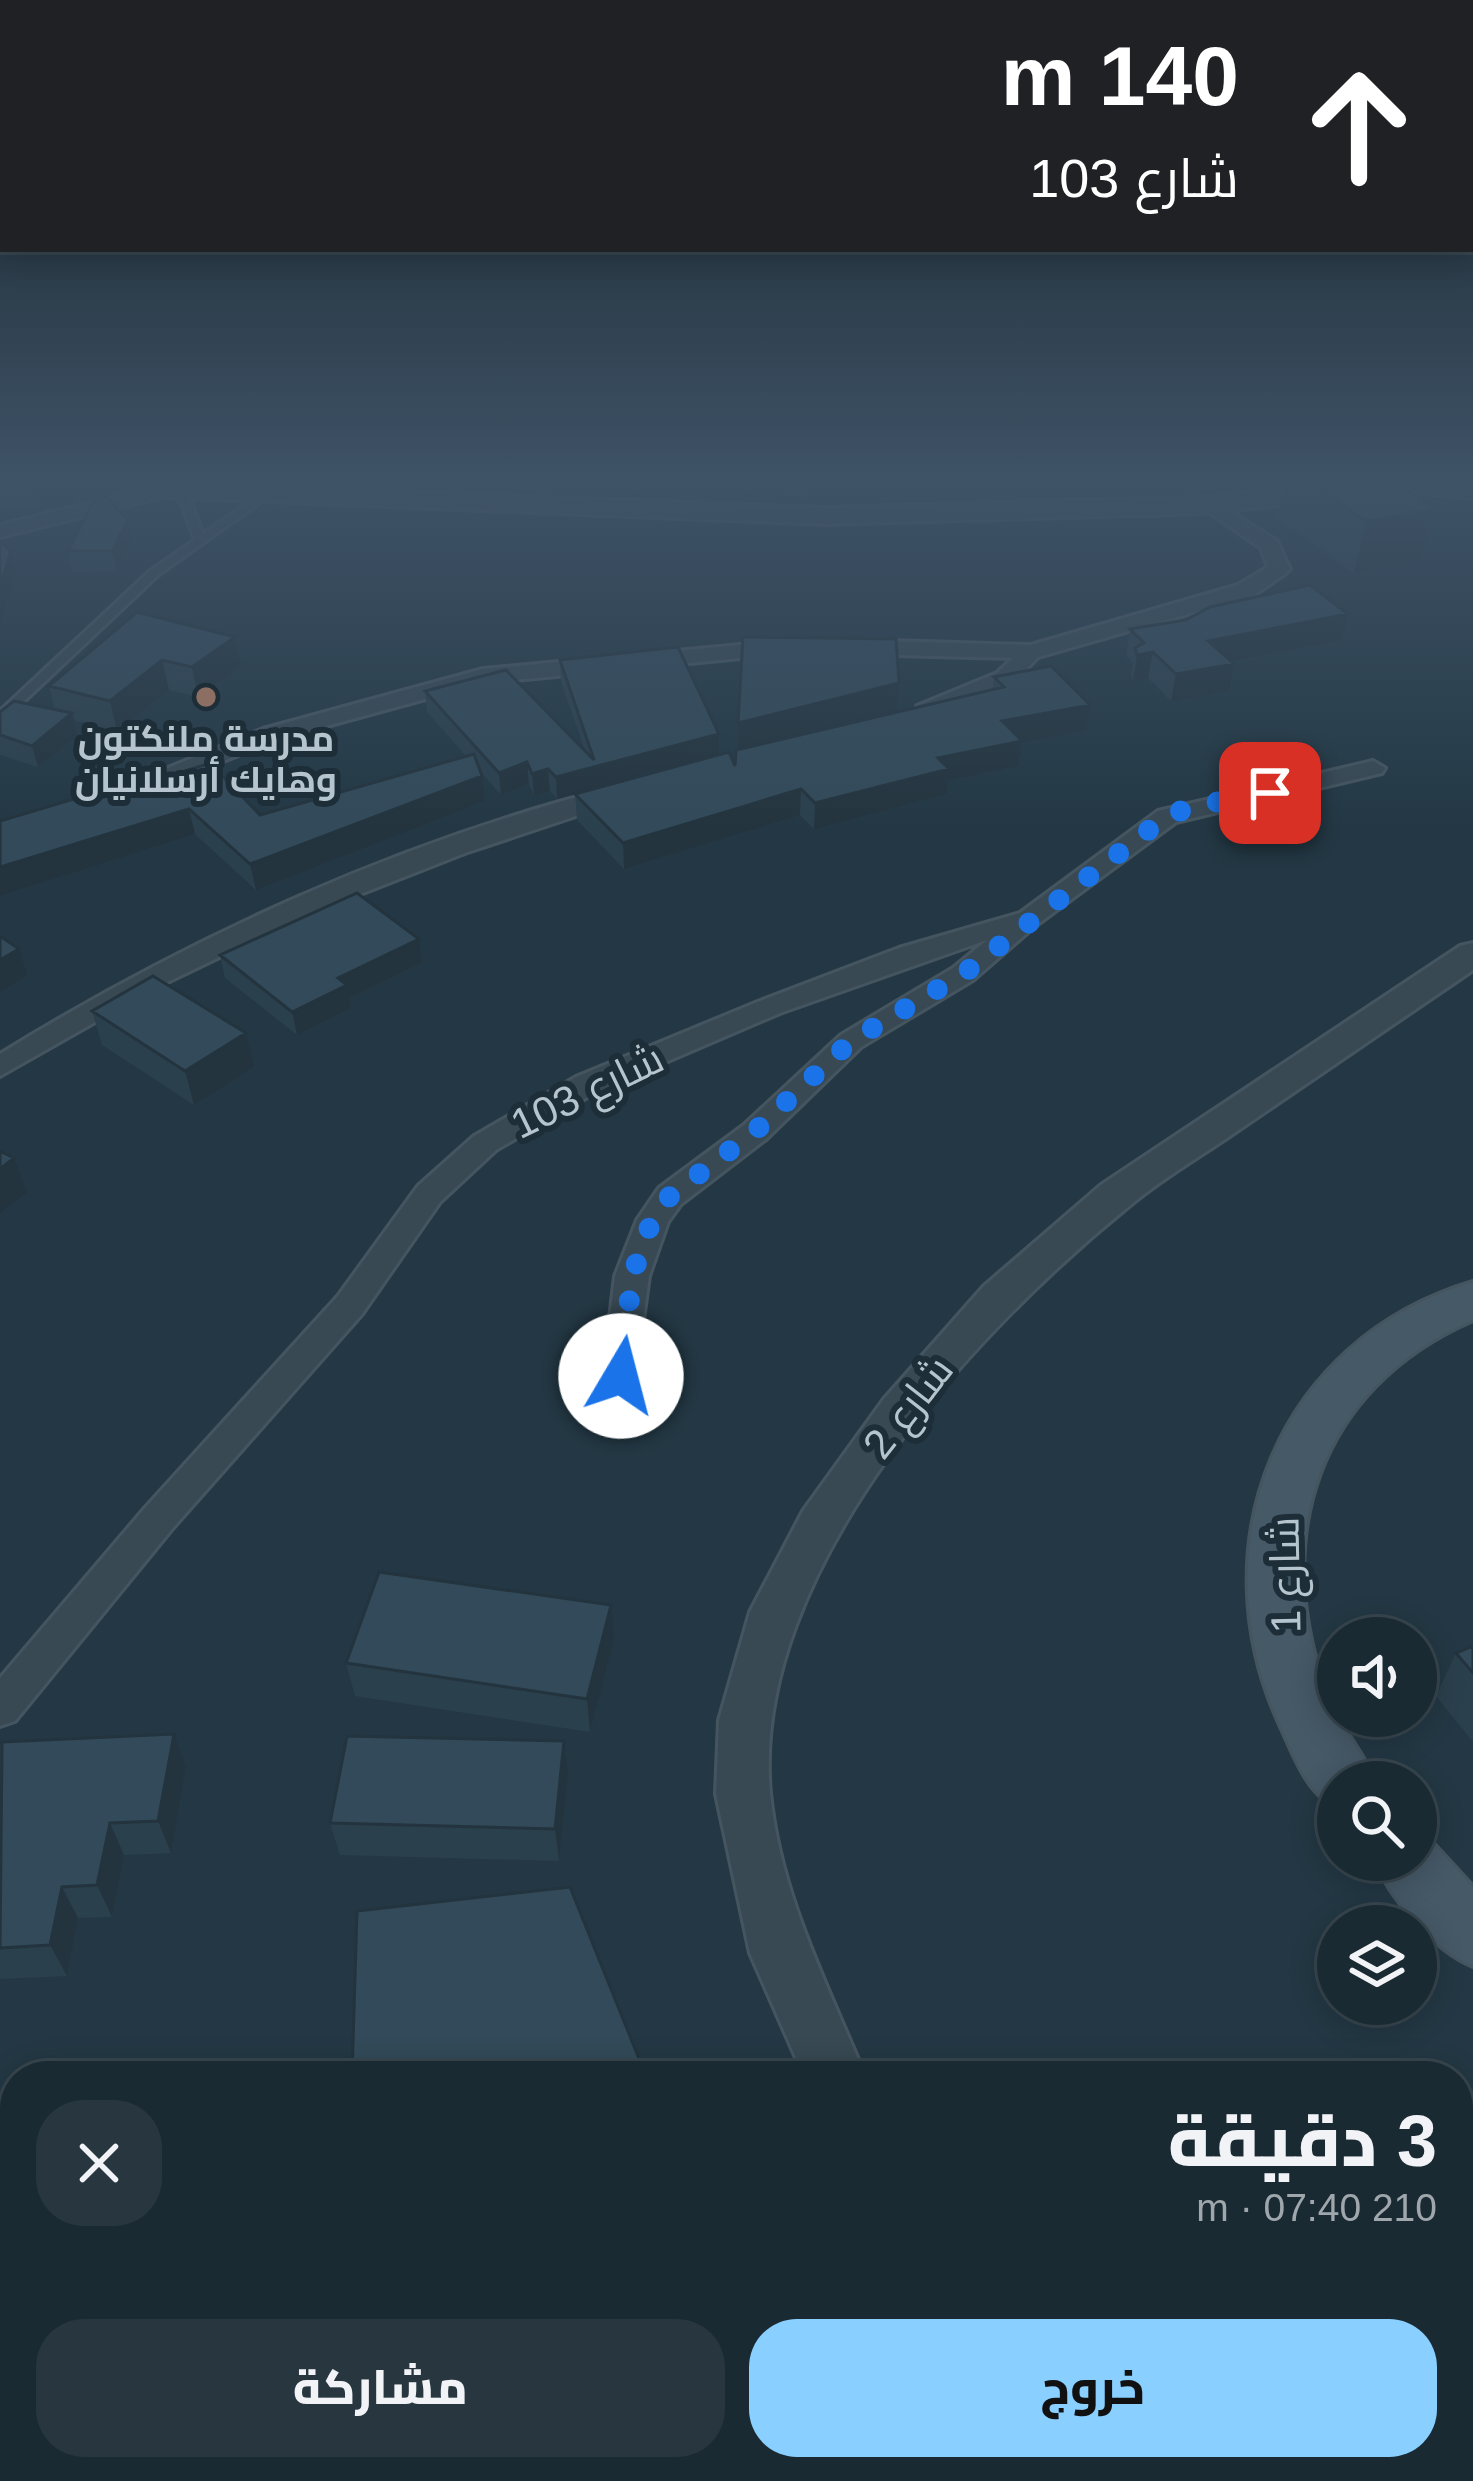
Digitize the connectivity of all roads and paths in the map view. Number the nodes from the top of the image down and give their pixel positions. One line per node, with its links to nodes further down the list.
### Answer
1 (129, 597): 4 (lane)
2 (1223, 597): 3 (street)
3 (1032, 652): 5 (street); 8 (street)
4 (0, 717)
5 (893, 724)
6 (1373, 768): 9 (street, شارع 103)
7 (648, 786): 11 (street)
8 (92, 803)
9 (1030, 919): 13 (street); 14 (street, شارع 103)
10 (1473, 954): 18 (street, شارع 2)
11 (0, 1067)
12 (1473, 1300): 15 (main road, شارع 1)
13 (621, 1376)
14 (0, 1708)
15 (1333, 1761)
16 (1425, 1881): 17 (main road)
17 (1473, 1934)
18 (828, 2061)

